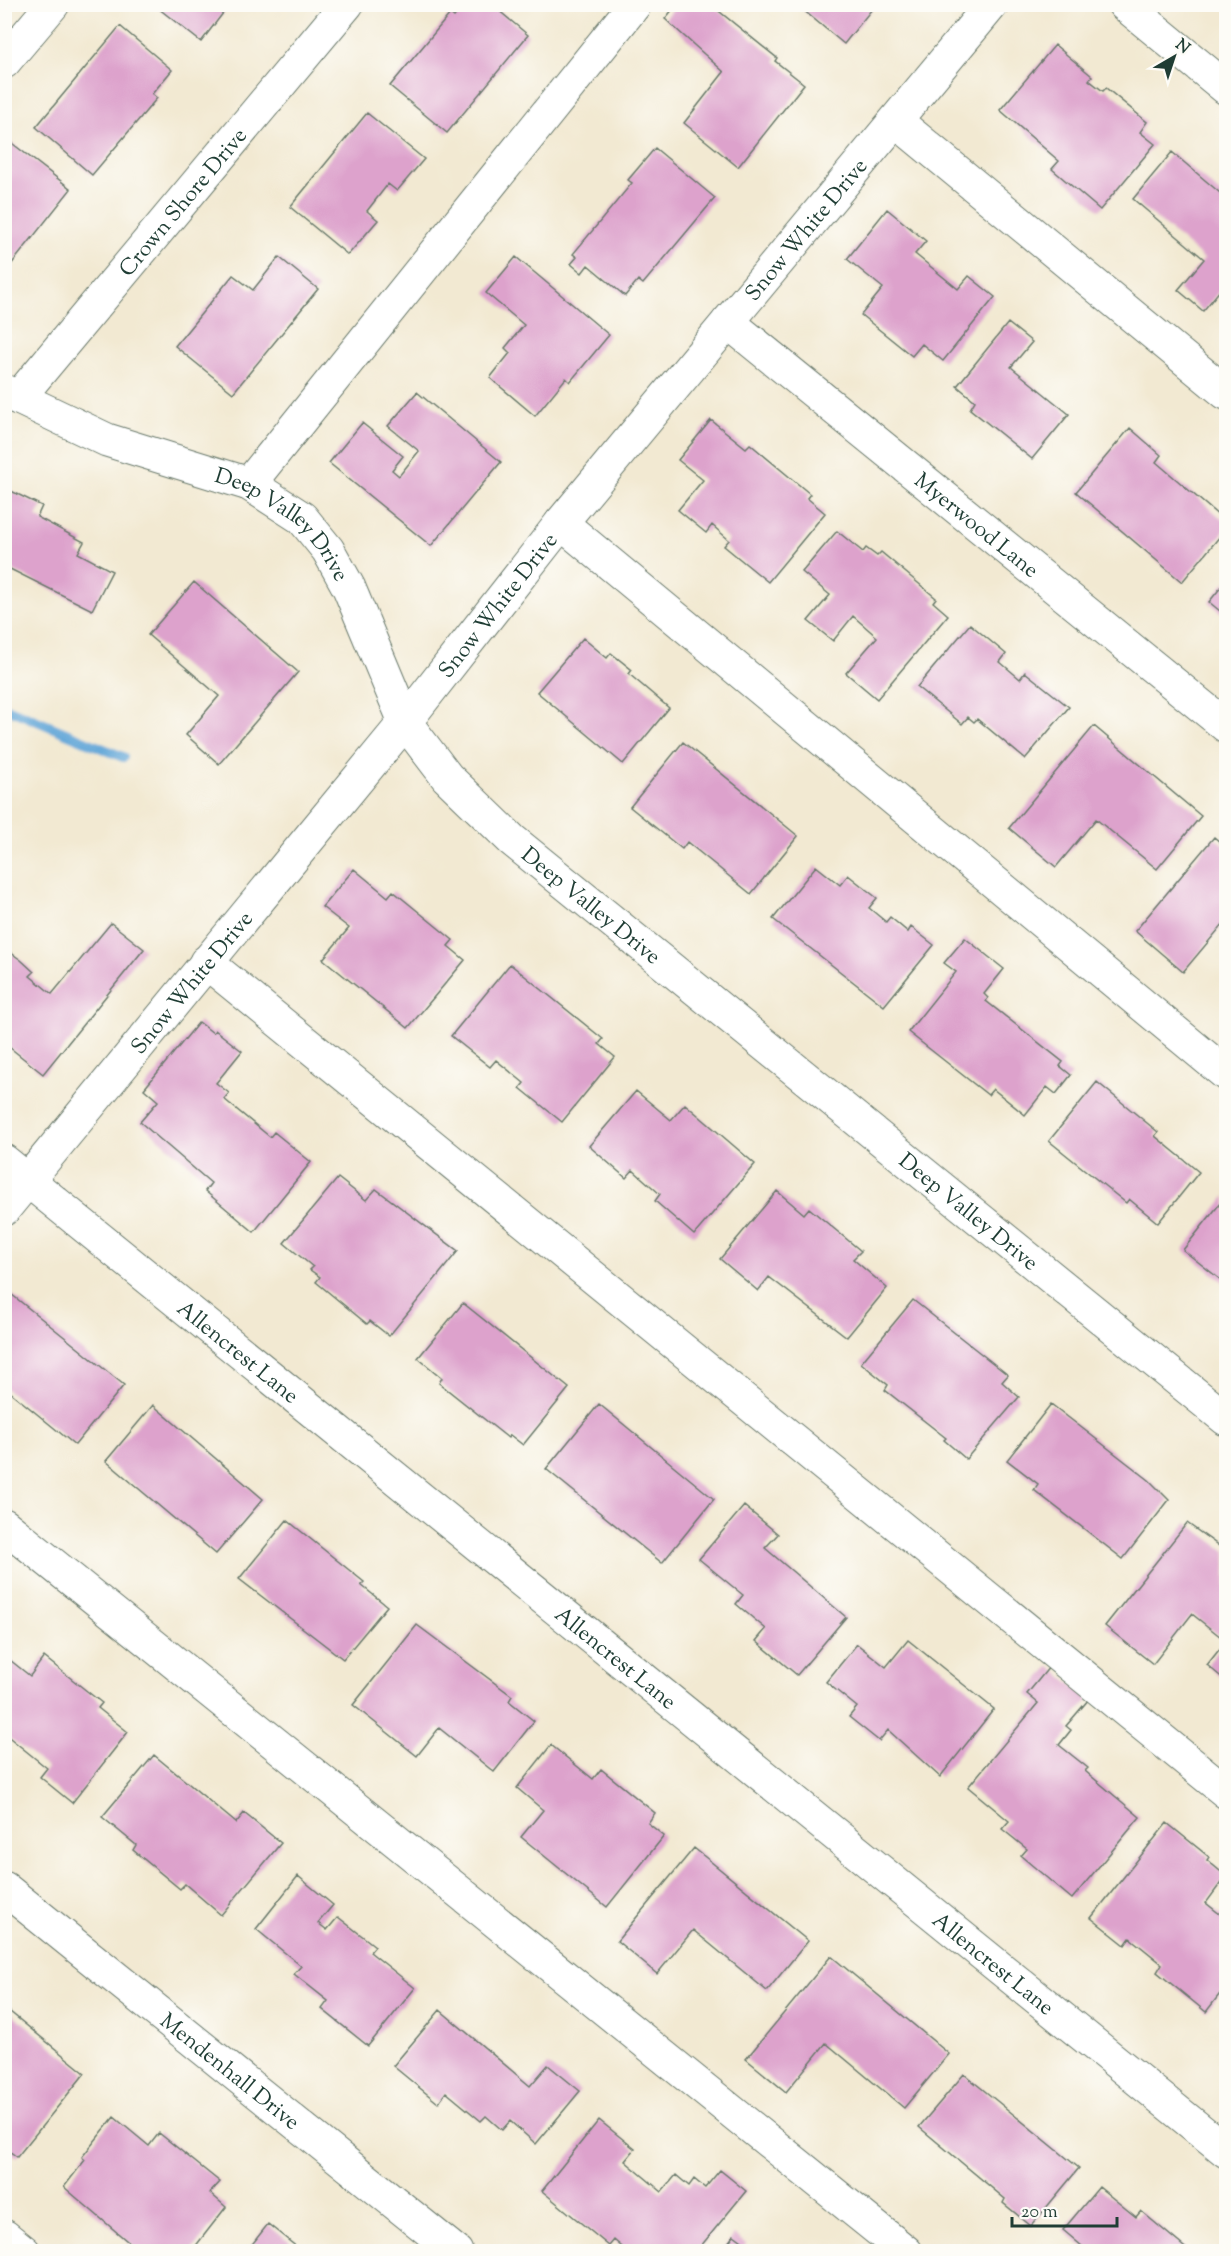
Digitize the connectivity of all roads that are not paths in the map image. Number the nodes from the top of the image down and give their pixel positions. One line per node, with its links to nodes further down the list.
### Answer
1 (53, 4): 6 (street)
2 (347, 4): 11 (street, Crown Shore Drive)
3 (635, 4): 12 (street)
4 (992, 4): 8 (street, Snow White Drive)
5 (1125, 4): 7 (street)
6 (4, 62)
7 (1227, 88)
8 (896, 121): 9 (street, Snow White Drive); 10 (street)
9 (728, 321): 13 (street, Snow White Drive); 15 (street, Myerwood Lane)
10 (1227, 393)
11 (11, 395): 12 (street, Deep Valley Drive)
12 (249, 484): 14 (street, Deep Valley Drive)
13 (561, 523): 14 (street, Snow White Drive); 17 (street)
14 (405, 722): 16 (street, Snow White Drive); 20 (street, Deep Valley Drive)
15 (1227, 726)
16 (206, 962): 18 (street, Snow White Drive); 22 (street)
17 (1227, 1074)
18 (16, 1171): 19 (street, Snow White Drive); 24 (street, Allencrest Lane)
19 (4, 1209)
20 (1227, 1419)
21 (4, 1525): 28 (street)
22 (1227, 1792)
23 (4, 1888): 27 (street, Mendenhall Drive)
24 (1227, 2151)
25 (4, 2236): 26 (street)
26 (24, 2252)
27 (456, 2252)
28 (906, 2252)

